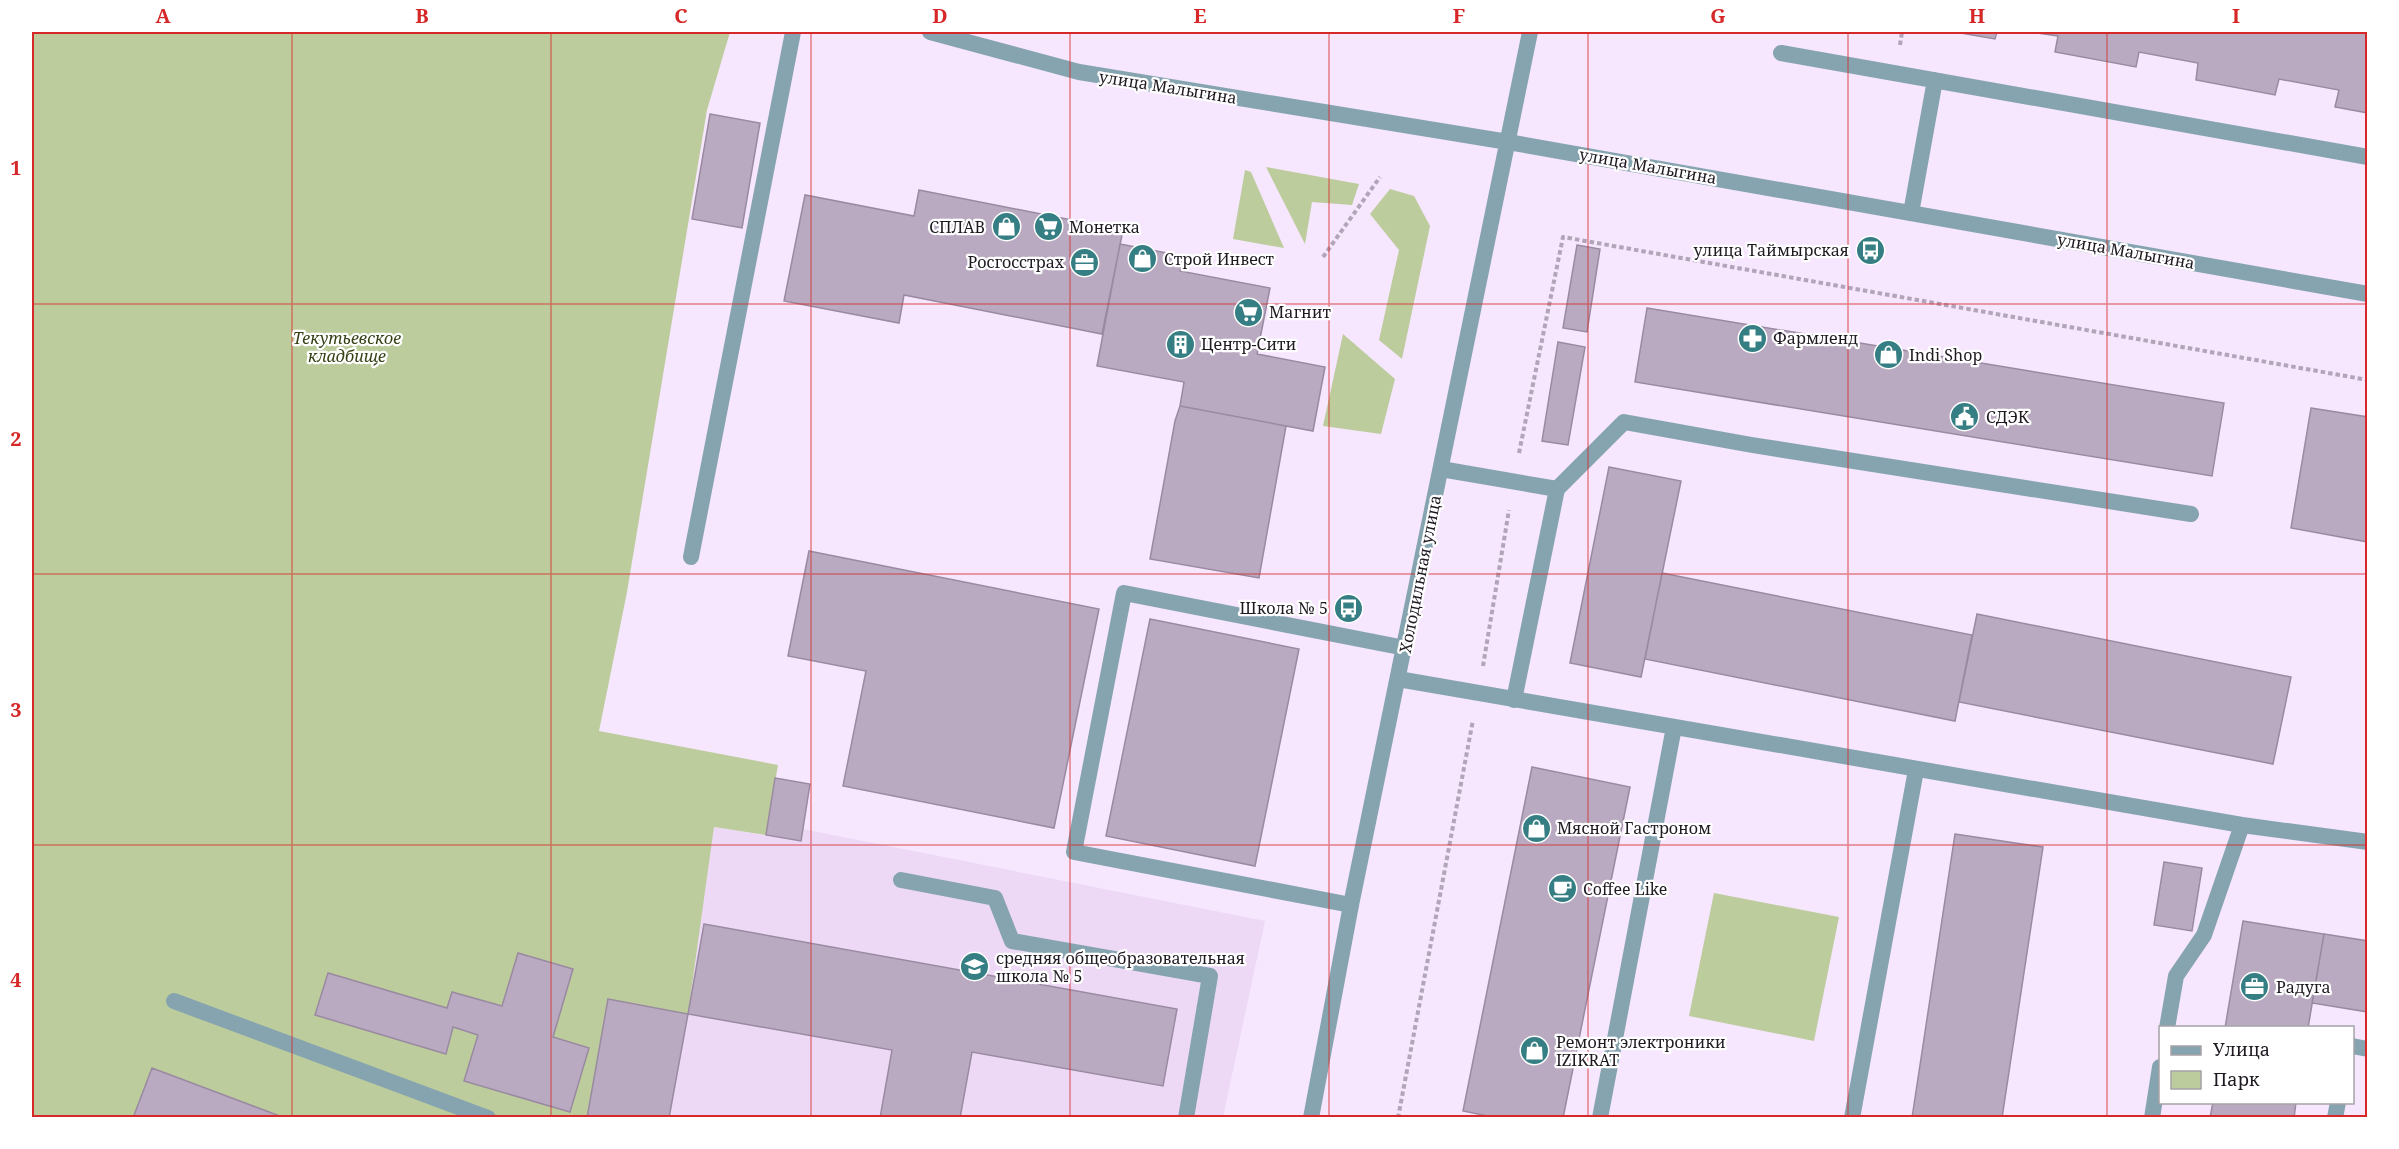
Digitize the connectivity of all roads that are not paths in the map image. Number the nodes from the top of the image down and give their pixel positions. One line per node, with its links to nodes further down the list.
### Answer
1 (793, 32): 13 (street)
2 (930, 32): 6 (street, улица Малыгина)
3 (1530, 32): 6 (street, Холодильная улица)
4 (1781, 53): 5 (street)
5 (1935, 80): 7 (street); 8 (street)
6 (1508, 141): 8 (street, улица Малыгина); 10 (street, Холодильная улица)
7 (2367, 157)
8 (1911, 213): 9 (street, улица Малыгина)
9 (2367, 294)
10 (1441, 469): 11 (street); 14 (street, Холодильная улица)
11 (1557, 489): 12 (street); 16 (street)
12 (2191, 514)
13 (691, 557)
14 (1405, 648): 15 (street, Холодильная улица); 22 (street)
15 (1398, 679): 16 (street); 22 (street, Холодильная улица)
16 (1514, 700): 17 (street)
17 (1674, 728): 18 (street); 29 (street)
18 (1916, 770): 19 (street); 30 (street)
19 (2242, 825): 20 (street); 24 (street)
20 (2367, 842)
21 (901, 880): 27 (street)
22 (1351, 905): 28 (street, Холодильная улица)
23 (174, 1000): 26 (street)
24 (2167, 1026)
25 (2159, 1073): 31 (street)
26 (489, 1118)
27 (1186, 1118)
28 (1311, 1118)
29 (1600, 1118)
30 (1852, 1118)
31 (2152, 1118)

